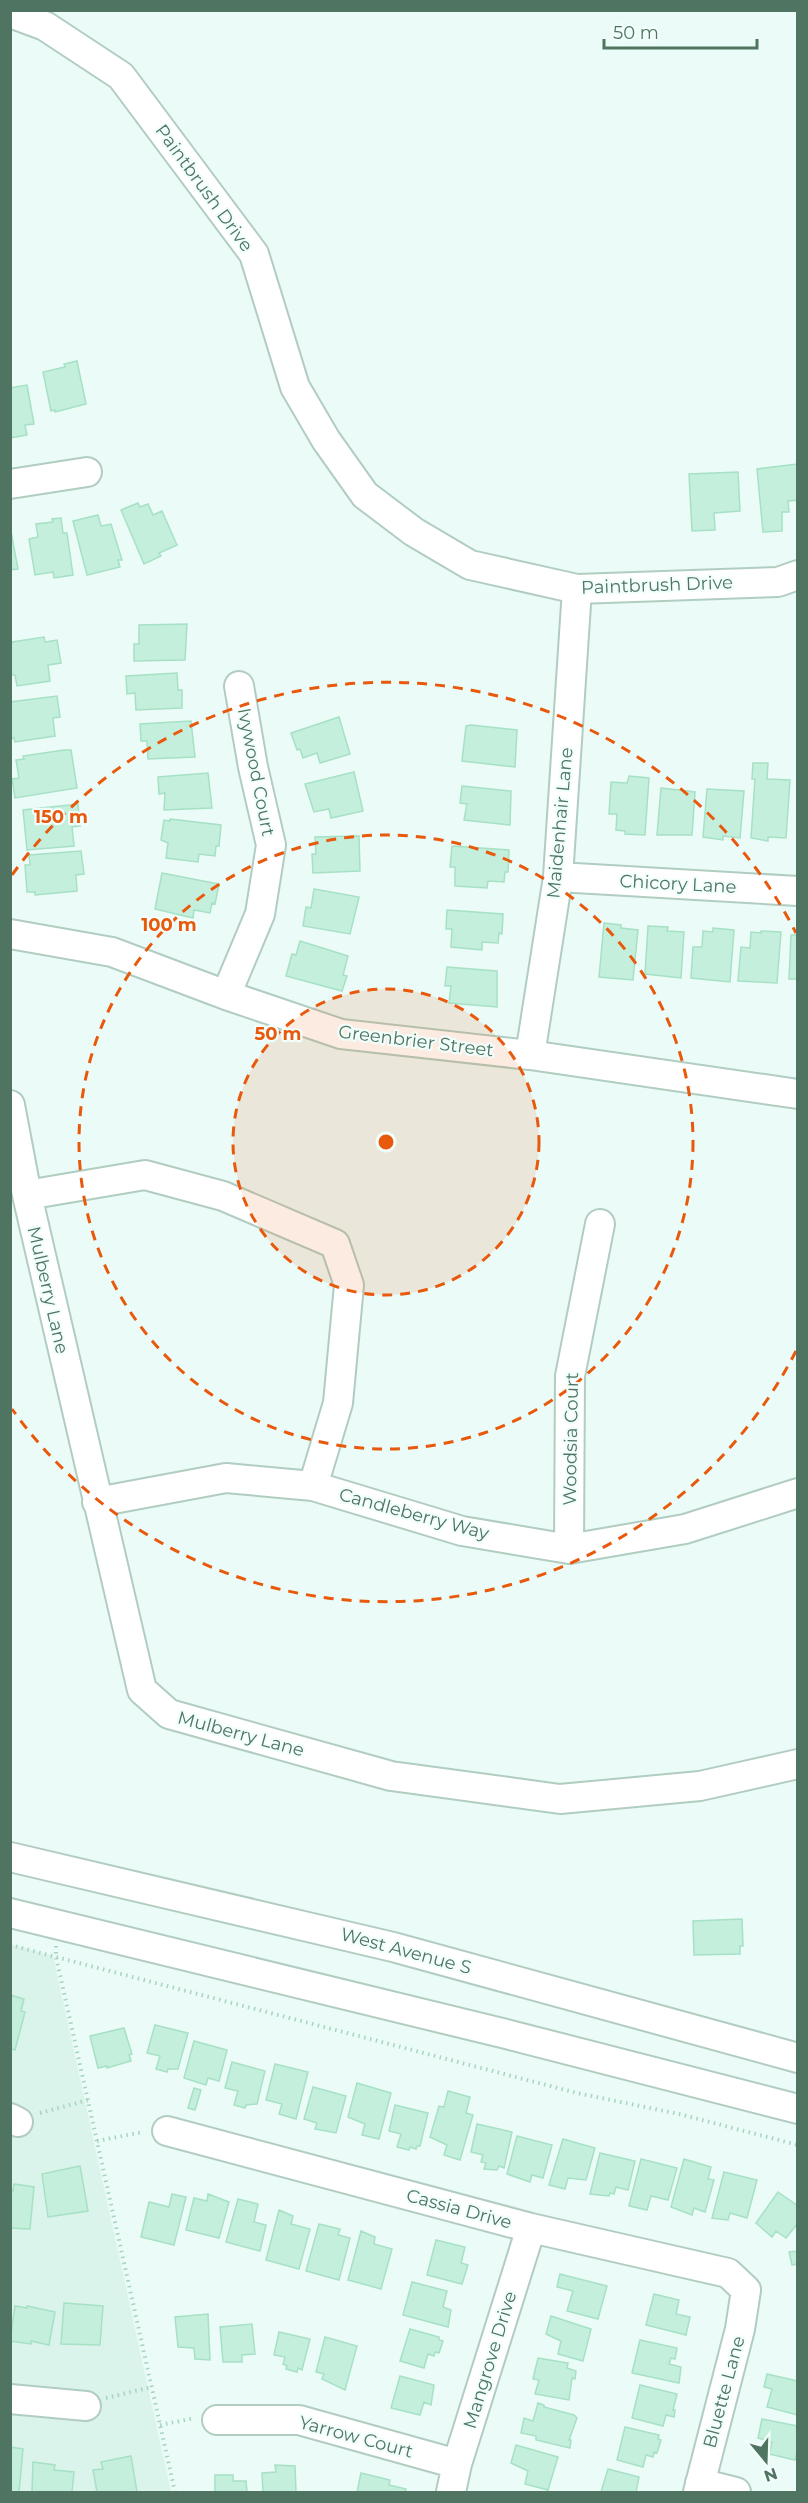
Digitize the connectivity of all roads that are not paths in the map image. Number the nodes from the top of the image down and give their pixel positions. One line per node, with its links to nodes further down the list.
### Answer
1 (10, 13): 5 (street, Paintbrush Drive)
2 (87, 472): 3 (street)
3 (10, 484)
4 (798, 575): 5 (street, Paintbrush Drive)
5 (577, 589): 7 (street, Maidenhair Lane)
6 (239, 686): 10 (street, Ivywood Court)
7 (558, 877): 8 (street, Chicory Lane); 11 (street, Maidenhair Lane)
8 (798, 891)
9 (10, 934): 10 (street, Greenbrier Street)
10 (226, 994): 11 (street, Greenbrier Street)
11 (530, 1055): 12 (street, Greenbrier Street)
12 (798, 1094)
13 (10, 1105): 14 (street, Mulberry Lane)
14 (27, 1196): 16 (street); 18 (street, Mulberry Lane)
15 (600, 1224): 19 (street, Woodsia Court)
16 (313, 1486): 18 (street, Candleberry Way); 19 (street, Candleberry Way)
17 (798, 1493): 19 (street, Candleberry Way)
18 (97, 1502): 20 (street, Mulberry Lane)
19 (569, 1548)
20 (798, 1764)
21 (10, 1857): 23 (street, West Avenue S)
22 (10, 1913): 24 (street)
23 (798, 2058)
24 (798, 2109)
25 (167, 2131): 26 (street, Cassia Drive)
26 (531, 2228): 27 (street, Cassia Drive); 31 (street, Mangrove Drive)
27 (746, 2290): 32 (street, Bluette Lane)
28 (10, 2398): 29 (street)
29 (86, 2406)
30 (217, 2420): 31 (street, Yarrow Court)
31 (457, 2464): 33 (street, Mangrove Drive)
32 (699, 2488): 34 (street)
33 (451, 2493)
34 (736, 2493)

